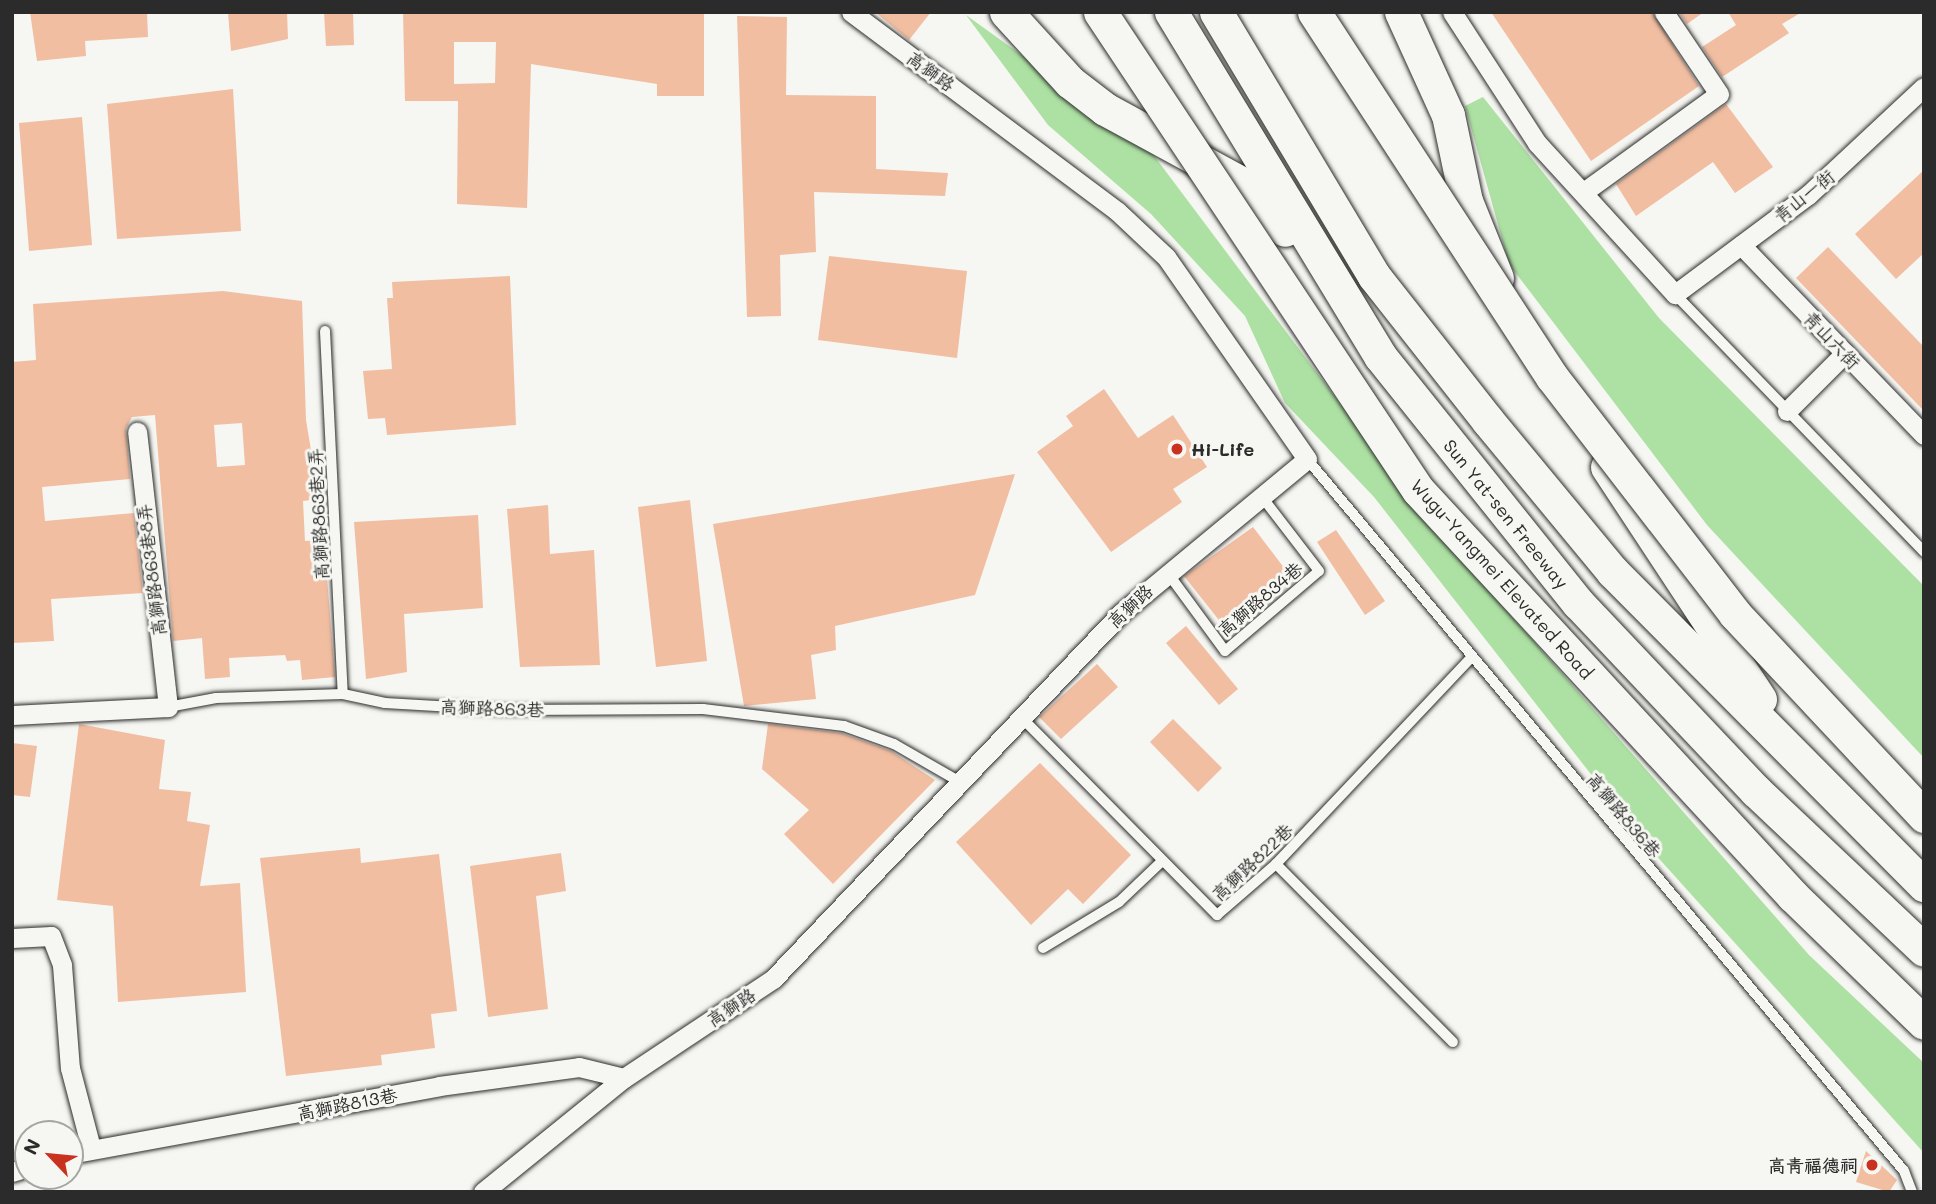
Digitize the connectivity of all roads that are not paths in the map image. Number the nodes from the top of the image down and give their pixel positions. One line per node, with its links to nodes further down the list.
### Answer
1 (851, 12): 22 (street, 高獅路)
2 (1006, 12): 11 (highway)
3 (1032, 12): 11 (highway)
4 (1100, 12): 40 (highway, Wugu-Yangmei Elevated Road, bridge)
5 (1171, 12): 18 (highway, Sun Yat-sen Freeway)
6 (1216, 12): 32 (highway)
7 (1314, 12): 33 (highway, bridge)
8 (1401, 12): 32 (highway)
9 (1452, 12): 13 (street)
10 (1664, 12): 13 (street)
11 (1045, 55): 18 (highway)
12 (1924, 87): 14 (street, 青山一街)
13 (1585, 191): 15 (street)
14 (1741, 245): 15 (street, 青山一街); 17 (street, 青山六街)
15 (1675, 294): 19 (lane)
16 (325, 331): 27 (lane, 高獅路863巷2弄)
17 (1845, 353): 19 (street); 21 (street, 青山六街)
18 (1380, 356): 39 (highway, Sun Yat-sen Freeway)
19 (1787, 411): 24 (lane)
20 (137, 432): 28 (street, 高獅路863巷8弄)
21 (1924, 435)
22 (1307, 459): 23 (street, 高獅路); 26 (lane, 高獅路836巷)
23 (1262, 497): 25 (street, 高獅路); 25 (lane, 高獅路834巷)
24 (1924, 552)
25 (1167, 572): 30 (street, 高獅路)
26 (1471, 658): 35 (lane, 高獅路822巷); 46 (lane, 高獅路836巷)
27 (343, 694): 28 (lane, 高獅路863巷); 31 (lane, 高獅路863巷)
28 (168, 707): 29 (street, 高獅路863巷)
29 (12, 715)
30 (1020, 716): 31 (street, 高獅路); 34 (lane, 高獅路822巷)
31 (960, 782): 42 (street, 高獅路)
32 (1841, 808): 36 (highway)
33 (1924, 816)
34 (1162, 861): 35 (lane, 高獅路822巷); 38 (lane)
35 (1276, 864): 41 (lane)
36 (1924, 885)
37 (12, 938): 43 (street)
38 (1043, 948)
39 (1924, 950)
40 (1924, 1023)
41 (1454, 1042)
42 (624, 1078): 43 (street, 高獅路813巷); 45 (street, 高獅路)
43 (91, 1148): 44 (street, 高獅路813巷)
44 (84, 1150)
45 (483, 1192)
46 (1912, 1192)

